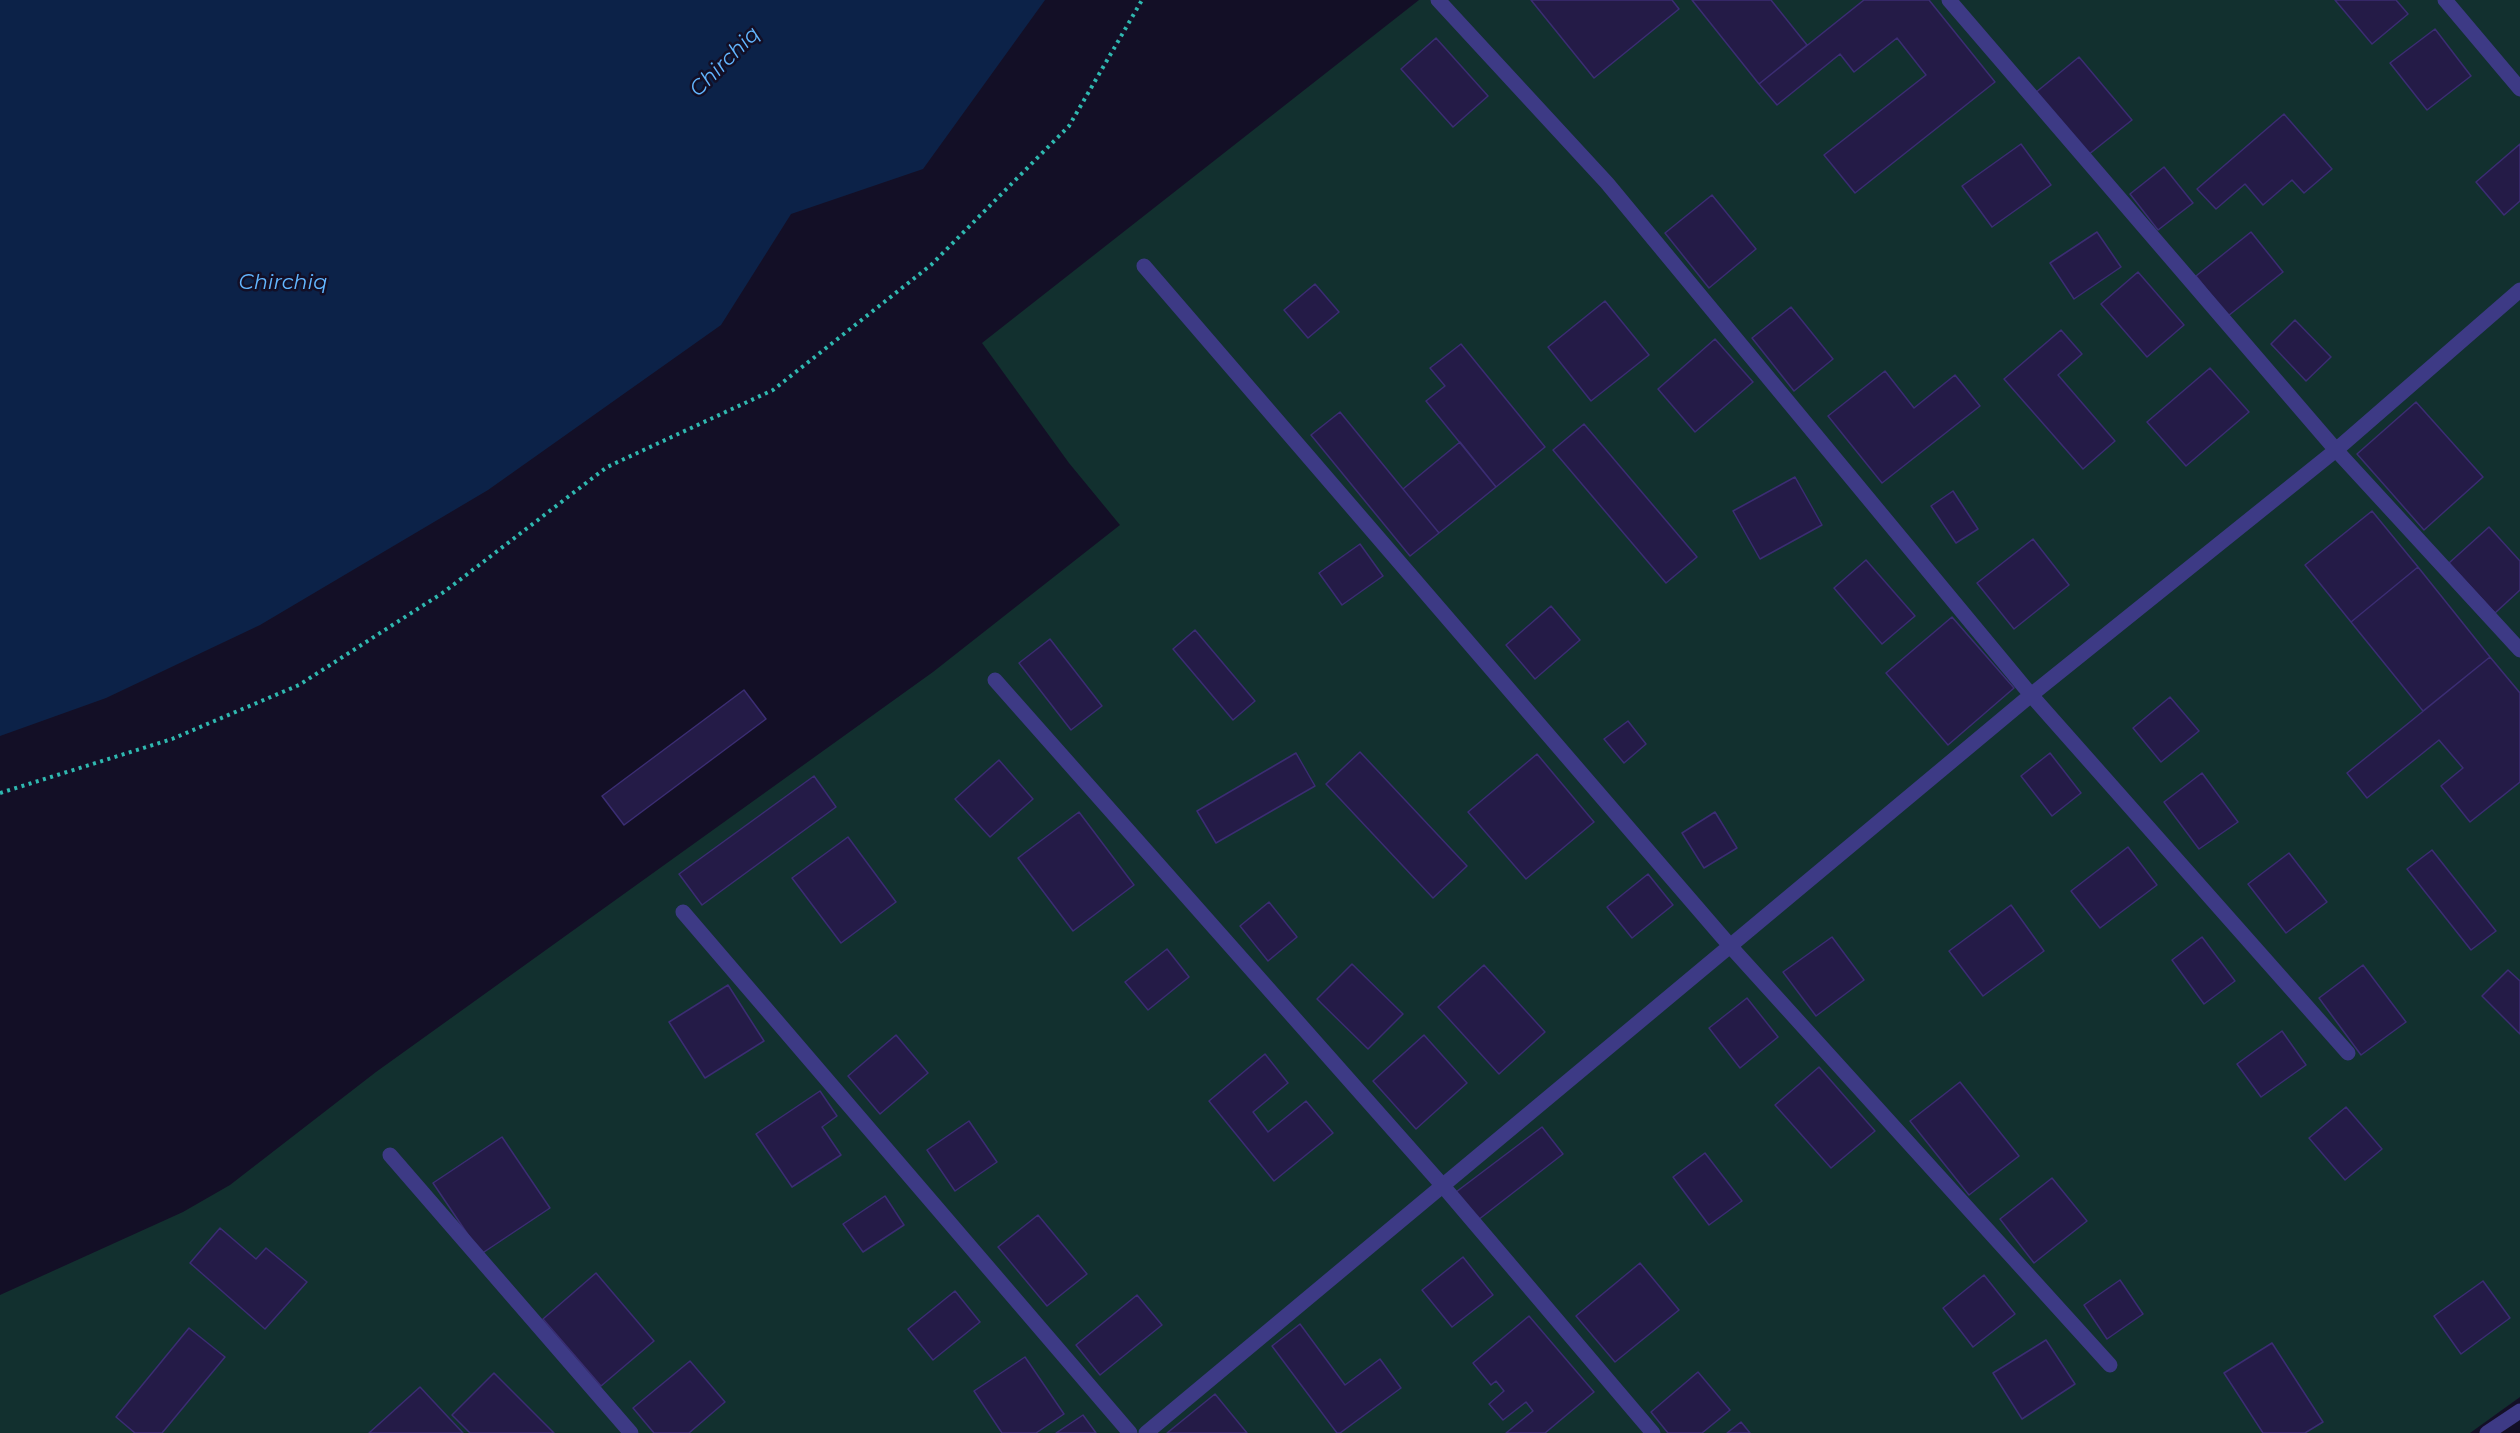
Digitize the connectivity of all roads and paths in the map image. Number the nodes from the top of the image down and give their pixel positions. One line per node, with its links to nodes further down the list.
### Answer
1 (1142, 0): 12 (path)
2 (1438, 0): 11 (street)
3 (1949, 0): 8 (street)
4 (2445, 0): 5 (street)
5 (2520, 89)
6 (1144, 266): 14 (street)
7 (2520, 290): 8 (street)
8 (2336, 450): 9 (street); 11 (street)
9 (2520, 650)
10 (995, 680): 17 (street)
11 (2031, 695): 14 (street); 15 (street)
12 (0, 793)
13 (683, 912): 21 (street)
14 (1731, 947): 17 (street); 18 (street)
15 (2348, 1053)
16 (390, 1155): 20 (street)
17 (1443, 1186): 22 (street); 23 (street)
18 (2110, 1365)
19 (2520, 1411): 24 (street)
20 (632, 1433)
21 (1130, 1433)
22 (1146, 1433)
23 (1653, 1433)
24 (2487, 1433)

